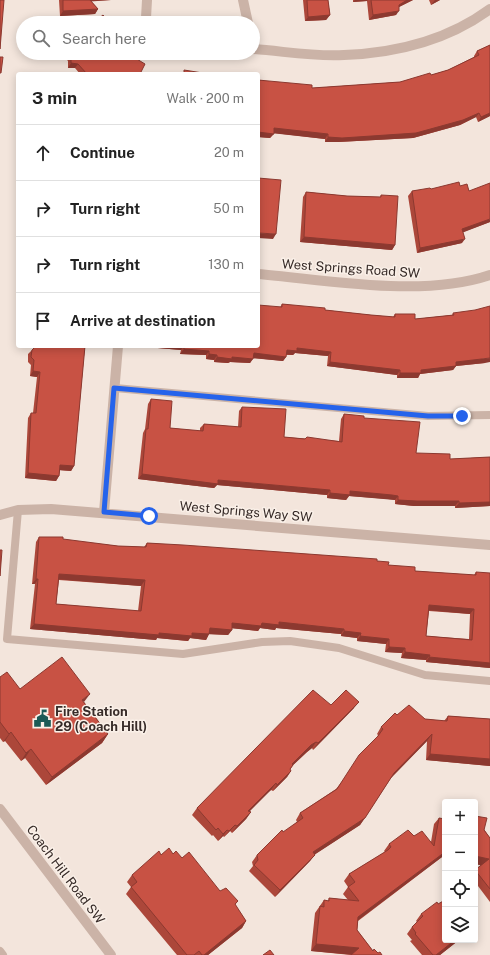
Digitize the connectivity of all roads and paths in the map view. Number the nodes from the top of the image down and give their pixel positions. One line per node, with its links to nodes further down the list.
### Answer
1 (147, 0): 4 (street)
2 (243, 0): 5 (street)
3 (490, 9): 6 (street)
4 (146, 16)
5 (246, 16)
6 (260, 49)
7 (260, 274): 8 (street, West Springs Road SW)
8 (490, 275)
9 (118, 348): 10 (street)
10 (114, 388): 11 (lane); 13 (street)
11 (490, 415)
12 (18, 510): 13 (street, West Springs Way SW); 14 (street, West Springs Way SW); 16 (lane)
13 (104, 512): 15 (street, West Springs Way SW)
14 (0, 515)
15 (490, 545)
16 (490, 681)
17 (1, 812): 20 (street, Coach Hill Road SW)
18 (0, 951): 19 (lane)
19 (3, 955)
20 (111, 955)

